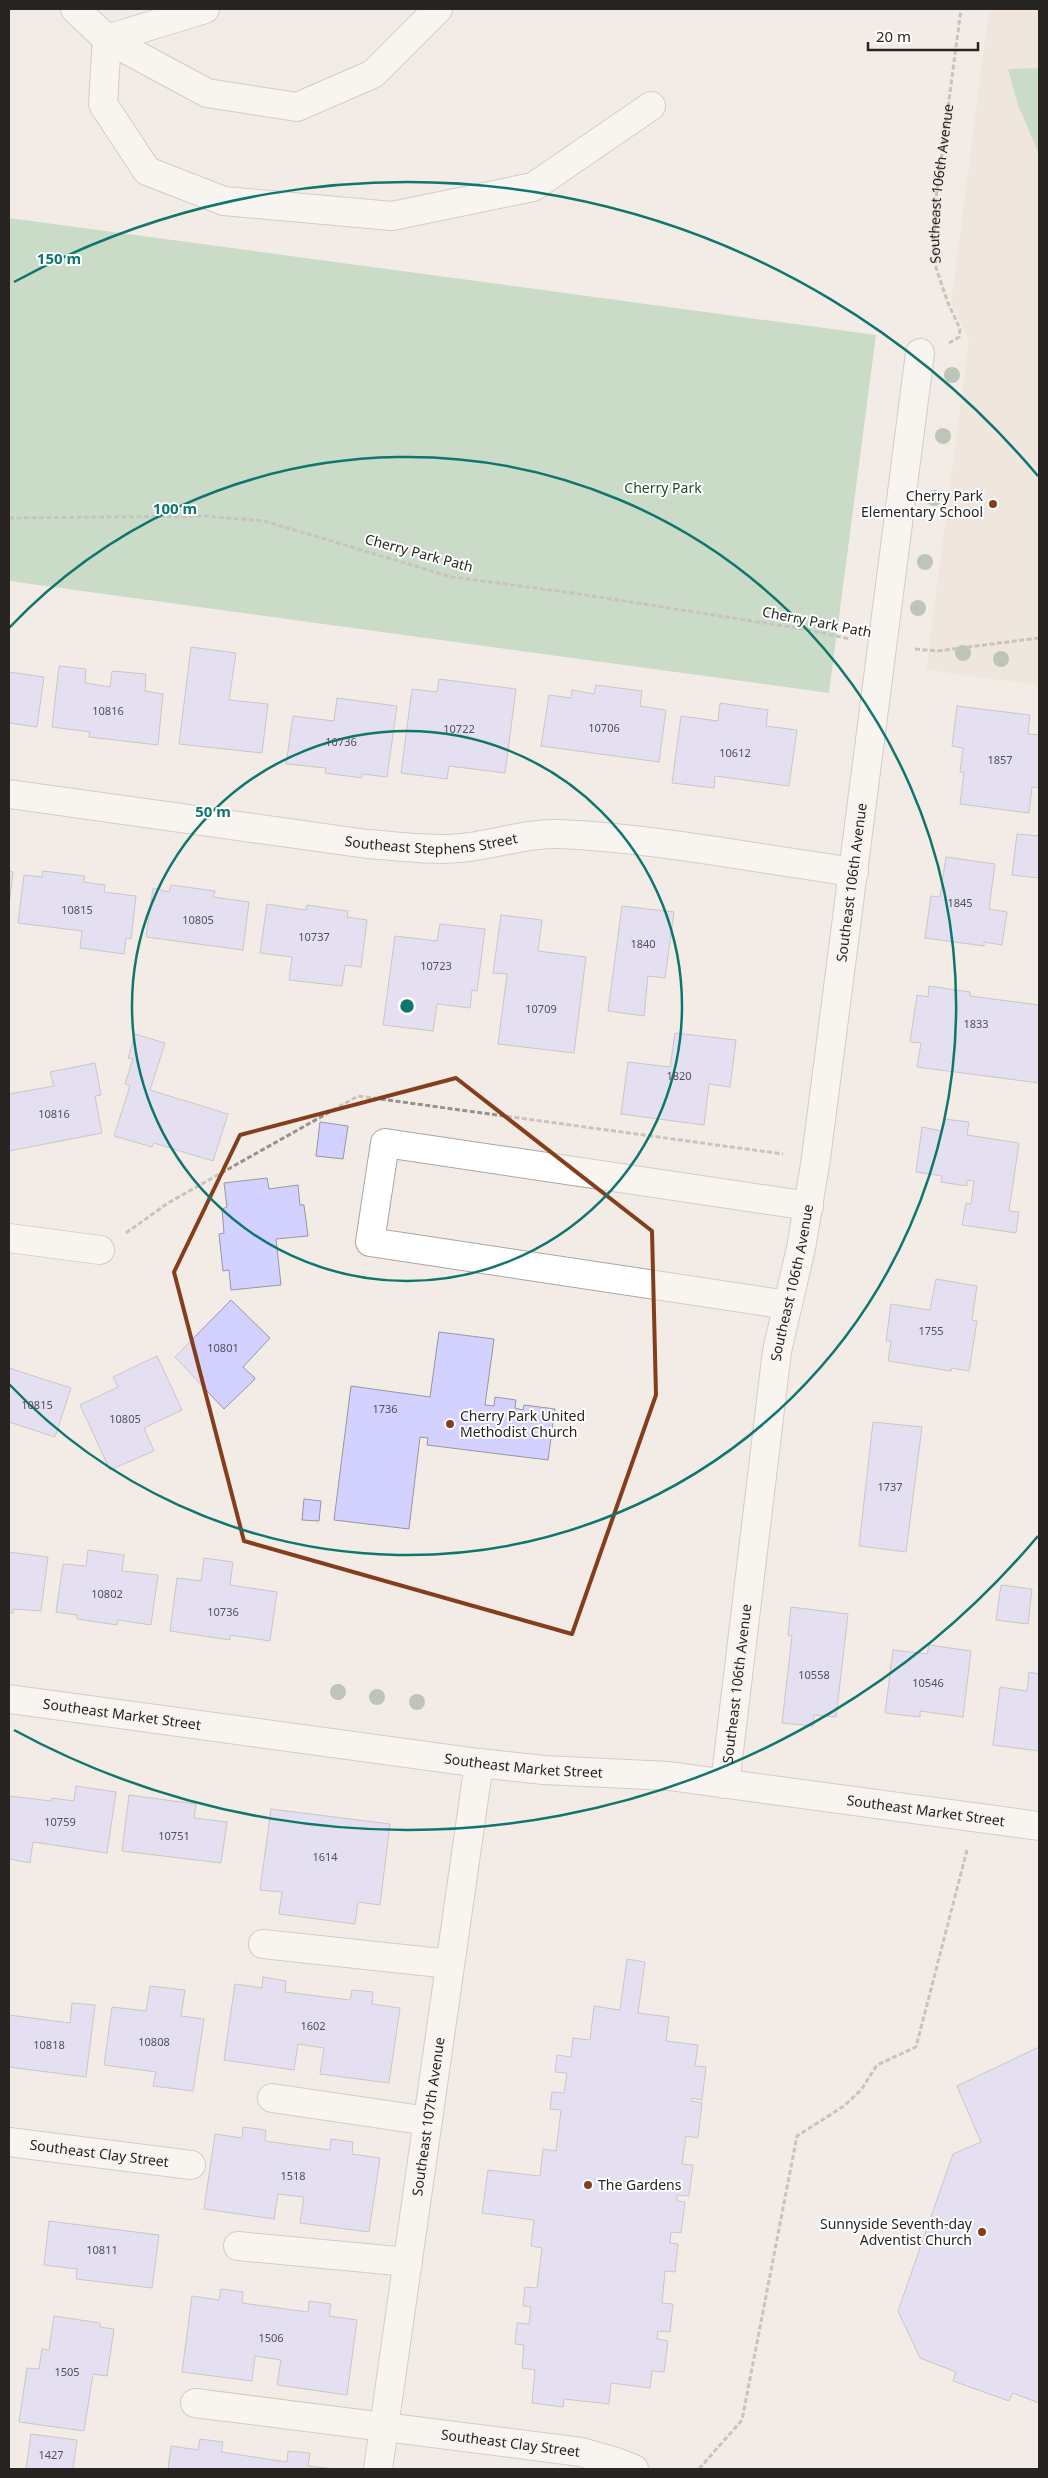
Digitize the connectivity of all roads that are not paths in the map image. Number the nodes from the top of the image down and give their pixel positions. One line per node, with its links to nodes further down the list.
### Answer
1 (75, 9): 4 (street)
2 (205, 9): 4 (street)
3 (438, 9): 4 (street)
4 (107, 39): 5 (street)
5 (651, 106)
6 (920, 353): 8 (street, Southeast 106th Avenue)
7 (9, 794): 8 (street, Southeast Stephens Street)
8 (854, 872): 9 (street, Southeast 106th Avenue)
9 (809, 1206): 12 (street, Southeast 106th Avenue); 12 (street)
10 (9, 1238): 11 (street)
11 (100, 1250)
12 (788, 1305): 15 (street, Southeast 106th Avenue)
13 (9, 1699): 14 (street, Southeast Market Street)
14 (479, 1763): 15 (street, Southeast Market Street); 18 (street, Southeast 107th Avenue)
15 (725, 1784): 16 (street, Southeast Market Street)
16 (1039, 1826)
17 (263, 1944): 18 (street)
18 (450, 1964): 20 (street, Southeast 107th Avenue)
19 (272, 2098): 20 (street)
20 (428, 2121): 24 (street, Southeast 107th Avenue)
21 (9, 2142): 22 (street, Southeast Clay Street)
22 (191, 2165)
23 (238, 2246): 24 (street)
24 (408, 2262): 26 (street, Southeast 107th Avenue)
25 (195, 2402): 26 (street, Southeast Clay Street)
26 (384, 2428): 27 (street, Southeast 107th Avenue); 28 (street, Southeast Clay Street)
27 (378, 2469)
28 (634, 2469)

